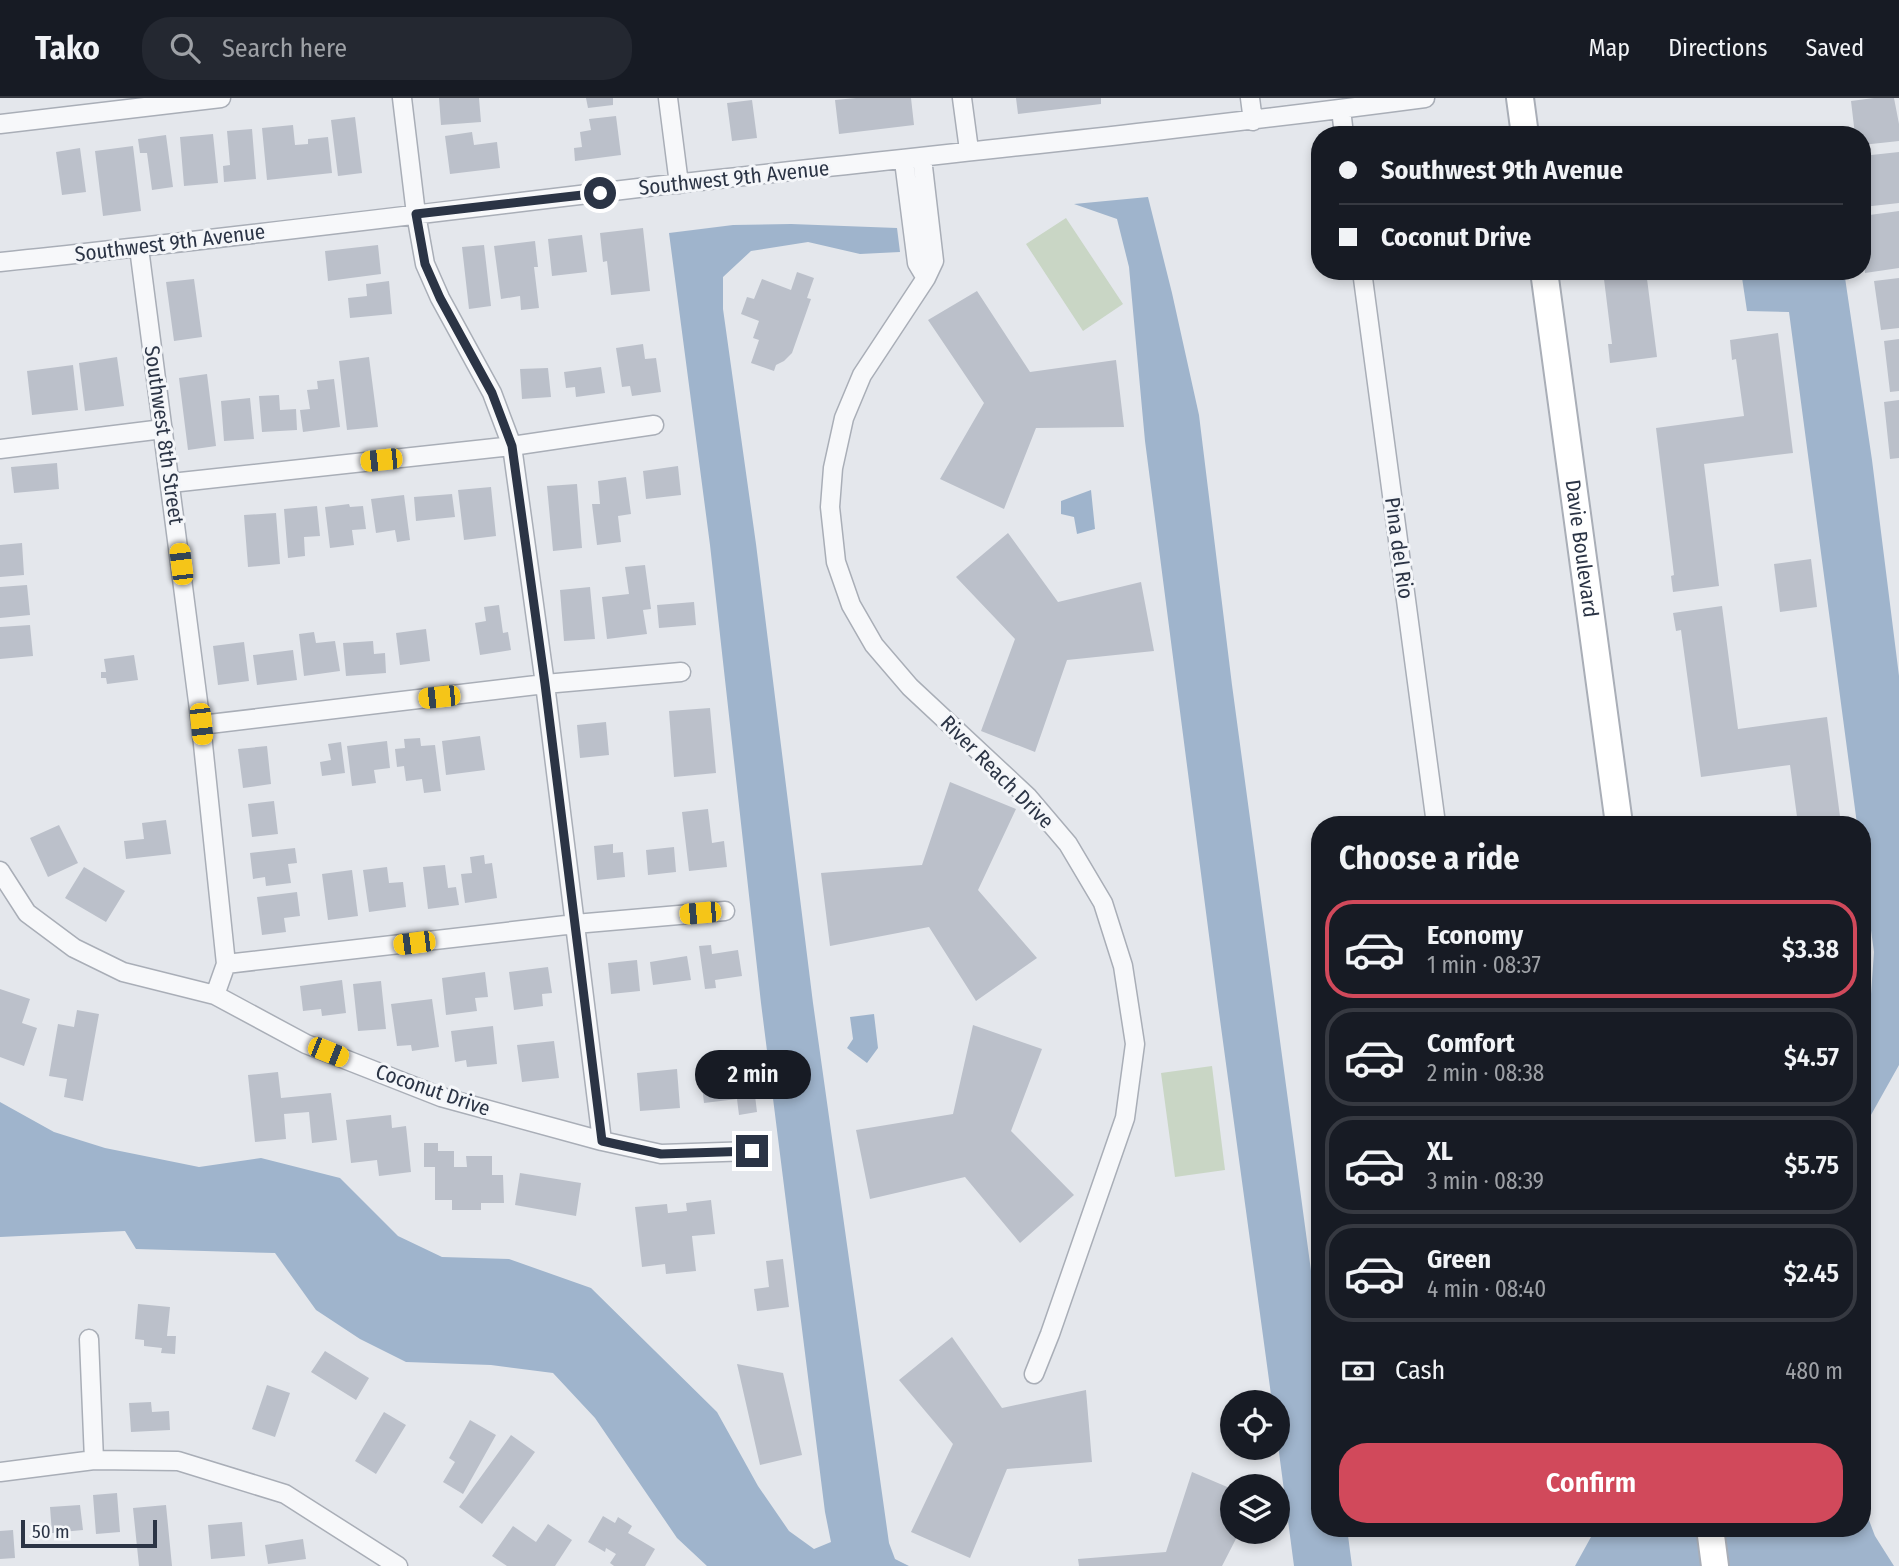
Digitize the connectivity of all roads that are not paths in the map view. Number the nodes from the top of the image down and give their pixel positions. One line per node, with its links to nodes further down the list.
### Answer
1 (220, 98): 10 (street)
2 (402, 98): 16 (street)
3 (668, 98): 15 (street)
4 (962, 98): 13 (street)
5 (1250, 98): 9 (street)
6 (1425, 98): 8 (street, Southwest 9th Avenue)
7 (1520, 98): 12 (main road)
8 (1340, 109): 9 (street, Southwest 9th Avenue); 11 (street)
9 (1253, 121): 13 (street, Southwest 9th Avenue)
10 (0, 124)
11 (1343, 126)
12 (1524, 126)
13 (969, 150): 14 (street, Southwest 9th Avenue)
14 (913, 159): 15 (street, Southwest 9th Avenue); 39 (street, River Reach Drive)
15 (679, 184): 16 (street, Southwest 9th Avenue)
16 (416, 214): 17 (street, Southwest 9th Avenue); 23 (street)
17 (139, 248): 18 (street, Southwest 9th Avenue); 22 (street, Southwest 8th Street)
18 (0, 262)
19 (1363, 280): 29 (street, Pina del Rio)
20 (1545, 280): 30 (main road, Davie Boulevard)
21 (654, 425): 23 (street)
22 (163, 429): 24 (street); 25 (street, Southwest 8th Street)
23 (512, 446): 25 (street); 27 (street)
24 (0, 449)
25 (171, 483): 28 (street, Southwest 8th Street)
26 (681, 672): 27 (street)
27 (545, 684): 28 (street); 33 (street)
28 (201, 724): 34 (street, Southwest 8th Street)
29 (1435, 816)
30 (1618, 816)
31 (0, 871): 35 (street, Coconut Drive)
32 (725, 911): 33 (street)
33 (575, 924): 34 (street); 36 (street)
34 (226, 964): 35 (street, Southwest 8th Street)
35 (215, 995): 36 (street, Coconut Drive)
36 (602, 1141): 37 (street, Coconut Drive)
37 (752, 1151)
38 (89, 1339): 40 (street)
39 (1034, 1374)
40 (94, 1460): 41 (street); 43 (street)
41 (0, 1472)
42 (1711, 1537): 44 (main road)
43 (398, 1566)
44 (1715, 1566)

